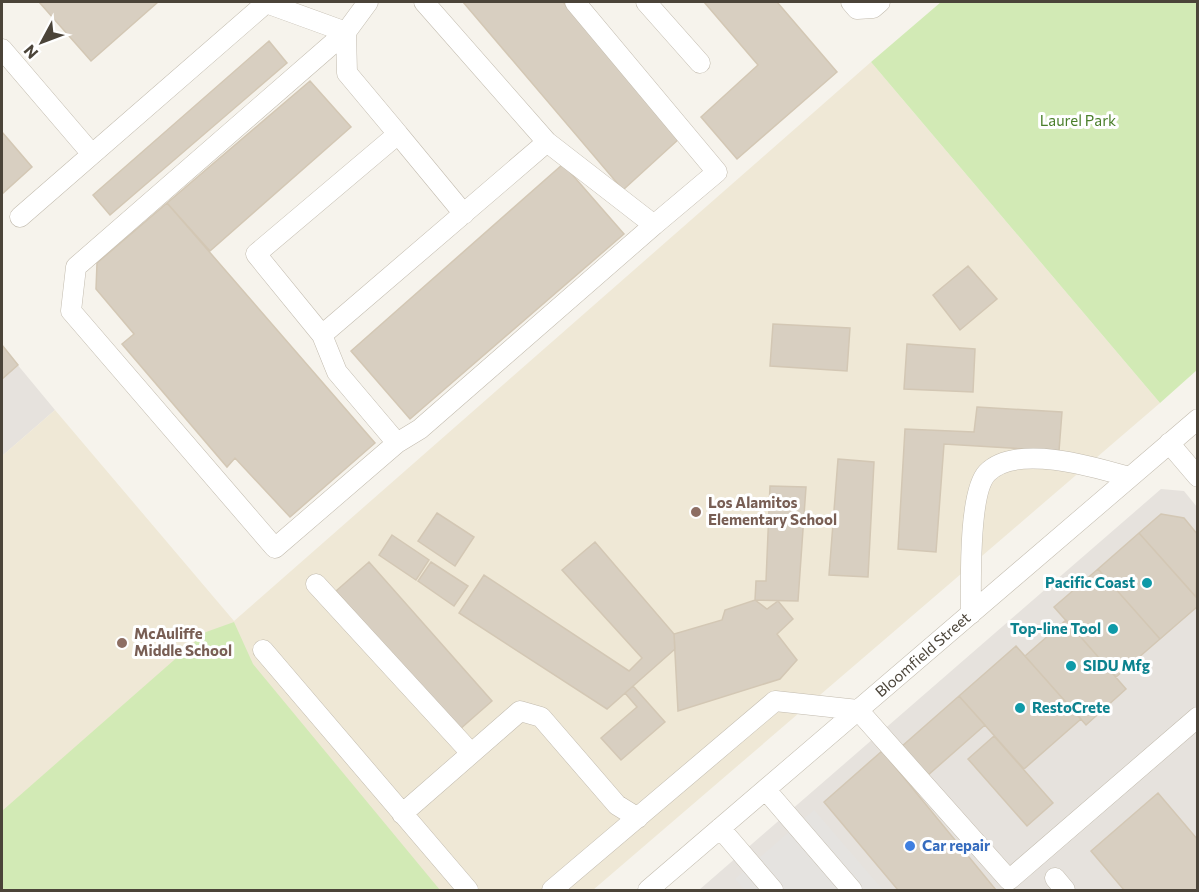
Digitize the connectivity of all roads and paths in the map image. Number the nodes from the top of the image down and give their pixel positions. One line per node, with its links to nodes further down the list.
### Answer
1 (267, 2): 8 (street); 13 (street)
2 (368, 2): 8 (street)
3 (424, 2): 12 (street)
4 (575, 2): 16 (street)
5 (646, 2): 10 (street)
6 (851, 2): 7 (street)
7 (880, 2)
8 (346, 32): 11 (street); 19 (street)
9 (2, 49): 13 (street)
10 (700, 63)
11 (398, 134): 14 (street); 17 (street)
12 (548, 142): 14 (street); 16 (street)
13 (91, 153): 15 (street)
14 (464, 214): 17 (street)
15 (20, 217)
16 (654, 225): 19 (street)
17 (322, 335): 19 (street)
18 (1197, 419): 20 (street, Bloomfield Street)
19 (397, 443)
20 (1169, 443): 21 (street, Bloomfield Street); 22 (street)
21 (1129, 477): 24 (street, Bloomfield Street); 24 (street)
22 (1197, 477)
23 (316, 584): 28 (street)
24 (970, 614): 26 (street, Bloomfield Street)
25 (263, 650): 30 (street)
26 (858, 710): 27 (street); 29 (street, Bloomfield Street); 31 (street)
27 (1197, 717)
28 (471, 753): 30 (street); 31 (street)
29 (766, 790): 32 (street, Bloomfield Street); 37 (street)
30 (402, 814): 33 (street)
31 (638, 818): 34 (street)
32 (720, 828): 35 (street, Bloomfield Street); 36 (street)
33 (468, 891)
34 (552, 891)
35 (648, 891)
36 (773, 891)
37 (852, 891)

